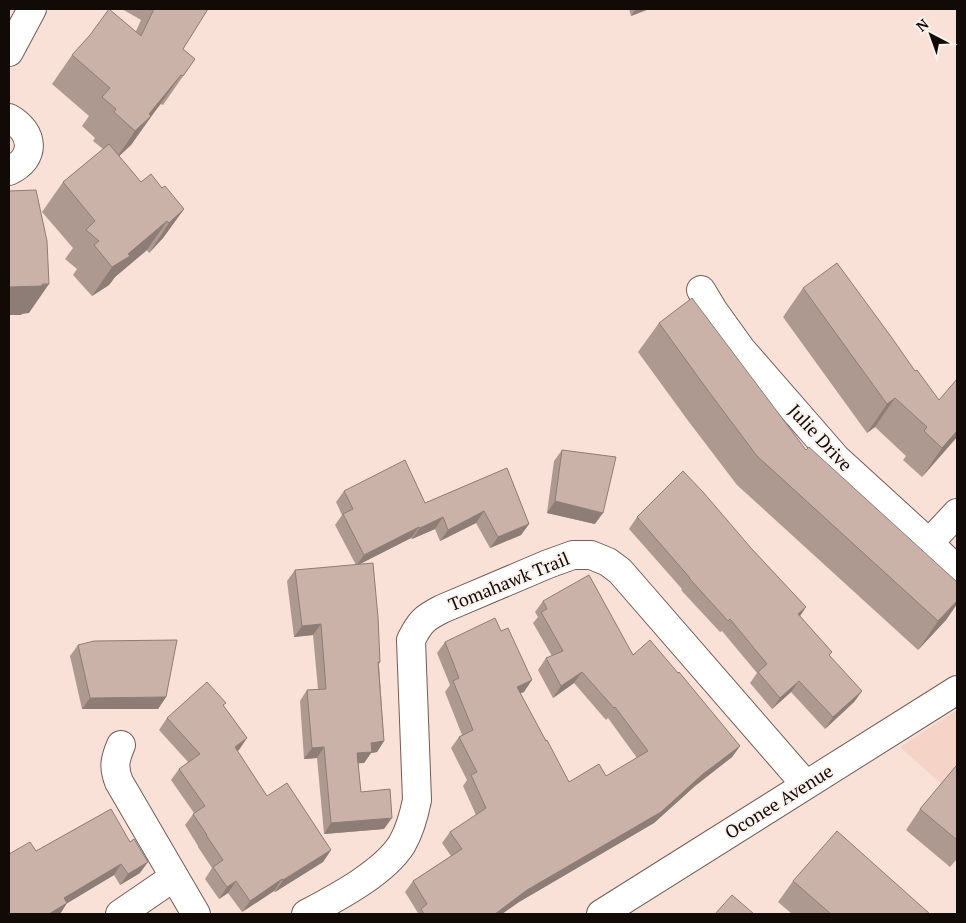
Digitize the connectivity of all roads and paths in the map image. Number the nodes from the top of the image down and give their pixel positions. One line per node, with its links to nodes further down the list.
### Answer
1 (32, 9): 2 (street)
2 (9, 52)
3 (9, 118): 4 (street)
4 (9, 171)
5 (701, 290): 7 (street, Julie Drive)
6 (957, 513): 7 (street)
7 (929, 543): 8 (street, Julie Drive)
8 (957, 570)
9 (957, 690): 11 (street, Oconee Avenue)
10 (121, 745): 12 (street)
11 (806, 785): 13 (street, Tomahawk Trail); 17 (street, Oconee Avenue)
12 (174, 877): 14 (street); 15 (street)
13 (349, 904): 16 (street, Tomahawk Trail)
14 (120, 914)
15 (196, 914)
16 (306, 914)
17 (601, 914)

